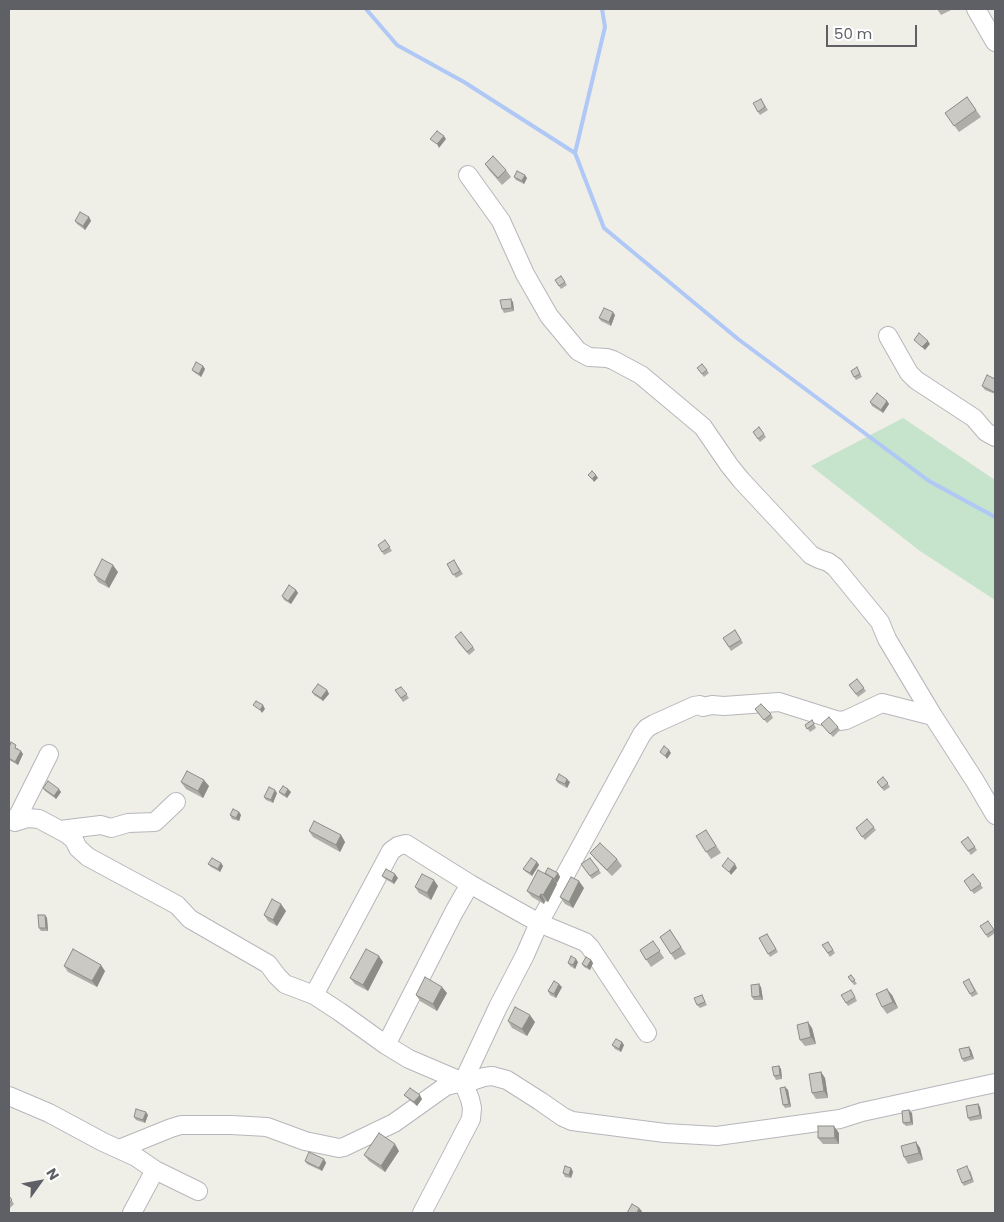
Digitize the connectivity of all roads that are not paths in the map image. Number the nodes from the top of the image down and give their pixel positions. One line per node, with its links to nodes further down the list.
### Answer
1 (976, 9): 2 (street)
2 (995, 42)
3 (468, 175): 6 (street)
4 (888, 336): 5 (street)
5 (995, 438)
6 (933, 716): 9 (street); 13 (street)
7 (49, 754): 10 (street)
8 (176, 802): 11 (street)
9 (995, 815)
10 (12, 820): 11 (street)
11 (60, 830): 14 (street)
12 (470, 884): 13 (street); 14 (street); 16 (street)
13 (539, 923): 15 (street); 18 (street)
14 (314, 995): 16 (street)
15 (647, 1033)
16 (386, 1045): 18 (street)
17 (995, 1081): 18 (street)
18 (463, 1082): 20 (street); 24 (street)
19 (9, 1097): 20 (street)
20 (119, 1149): 21 (street)
21 (155, 1170): 22 (street); 23 (street)
22 (198, 1191)
23 (132, 1213)
24 (422, 1213)

